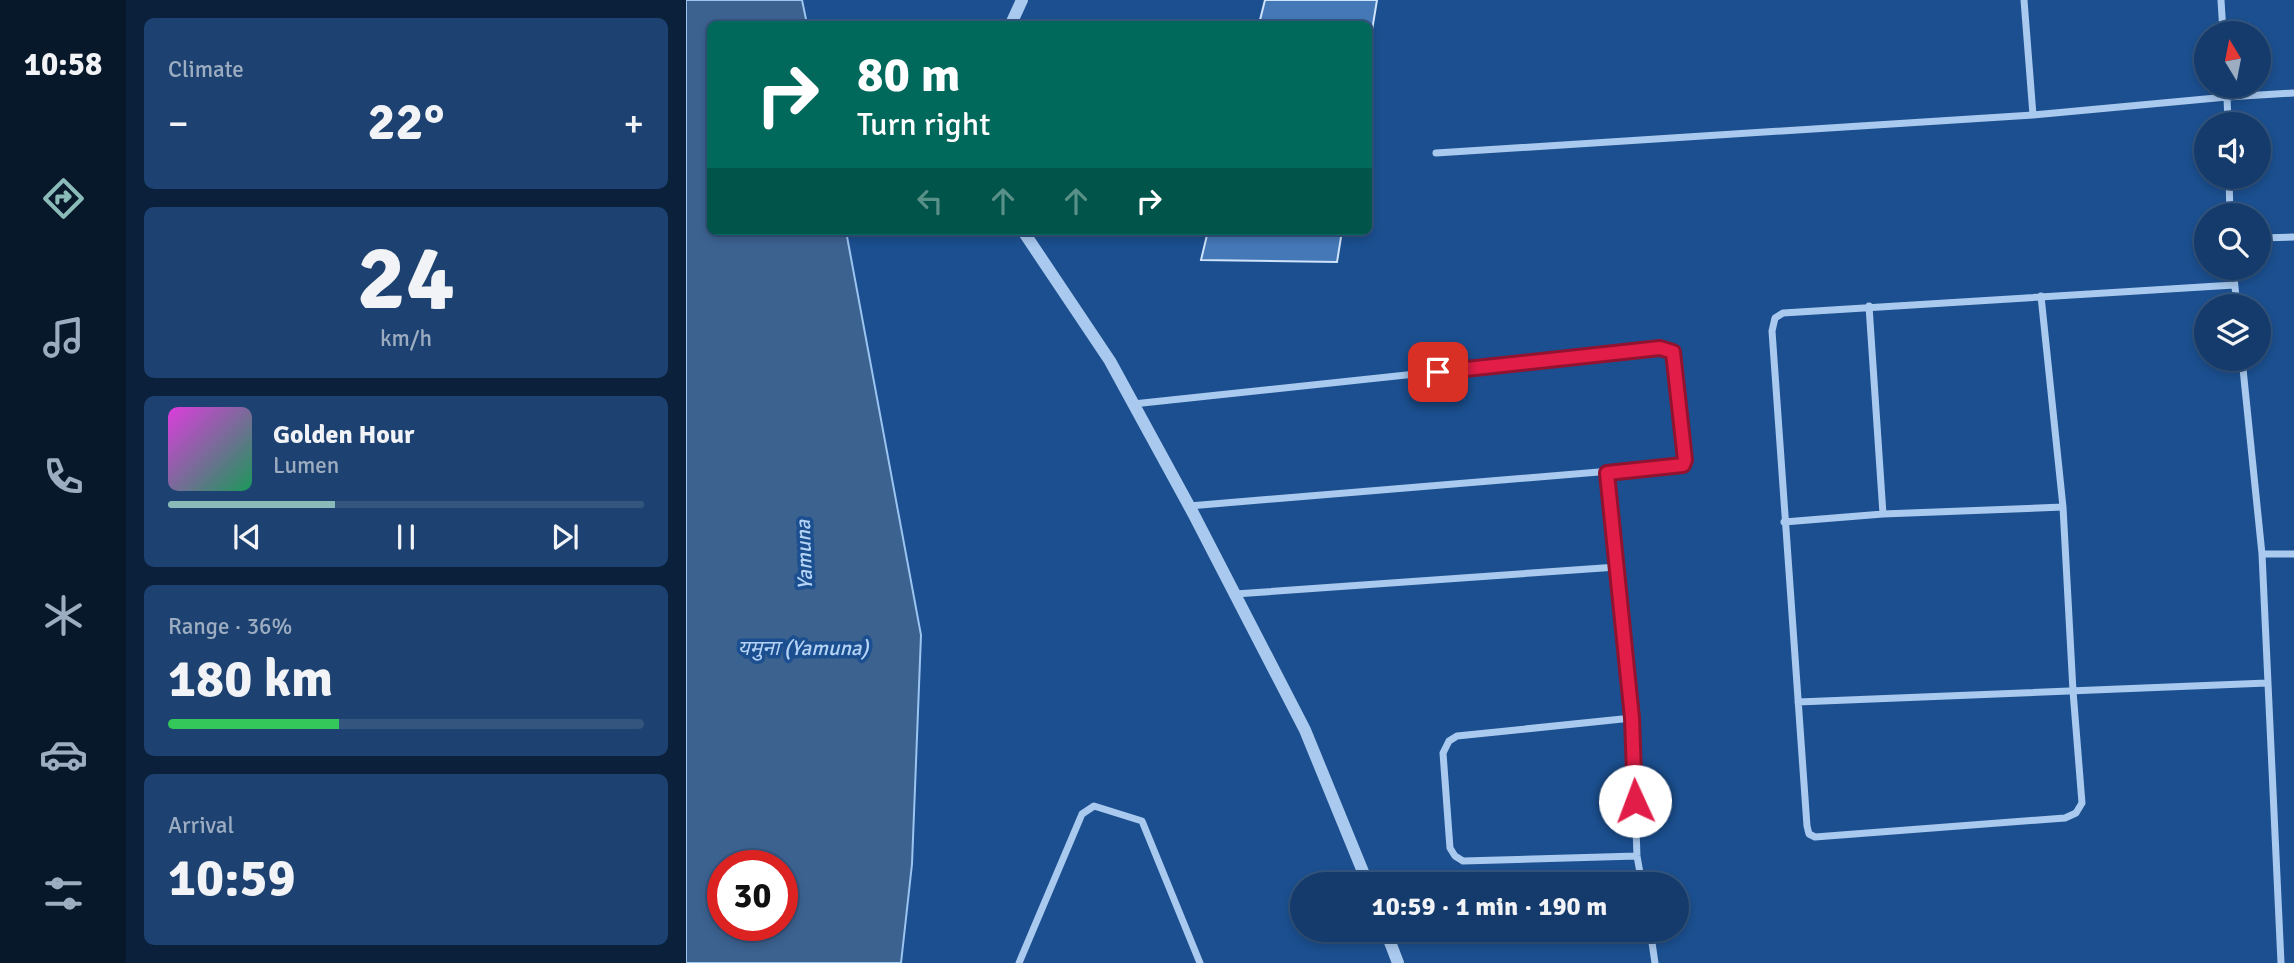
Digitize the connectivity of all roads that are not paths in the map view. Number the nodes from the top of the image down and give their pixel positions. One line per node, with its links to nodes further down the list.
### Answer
1 (1022, 0): 4 (street)
2 (2024, 0): 9 (street)
3 (2221, 0): 5 (street)
4 (1013, 21)
5 (2222, 21)
6 (2294, 93): 7 (street)
7 (2272, 94)
8 (2216, 98): 9 (street)
9 (2033, 115): 10 (street)
10 (1436, 153)
11 (1026, 235): 20 (street)
12 (2294, 237): 13 (street)
13 (2271, 238)
14 (2234, 280): 15 (street)
15 (2234, 285): 16 (street); 17 (street)
16 (2235, 294)
17 (2041, 296): 18 (street); 23 (street)
18 (1869, 306): 24 (street); 25 (street)
19 (2243, 371): 26 (street)
20 (1133, 404): 21 (street); 22 (street)
21 (1607, 473): 22 (street); 28 (street)
22 (1189, 506): 29 (street)
23 (2063, 507): 24 (street); 31 (street)
24 (1883, 514): 25 (street)
25 (1784, 522): 32 (street)
26 (2262, 554): 27 (street); 30 (street)
27 (2294, 554)
28 (1617, 567): 29 (street); 33 (street)
29 (1235, 594): 35 (street)
30 (2267, 683): 31 (street); 43 (street)
31 (2073, 691): 32 (street); 32 (street)
32 (1798, 702)
33 (1632, 718): 34 (street); 34 (street)
34 (1637, 856): 36 (street)
35 (1363, 872)
36 (1640, 872)
37 (1390, 942): 41 (street)
38 (1652, 942): 42 (street)
39 (1019, 963): 40 (street)
40 (1200, 963)
41 (1398, 963)
42 (1656, 963)
43 (2281, 963)

